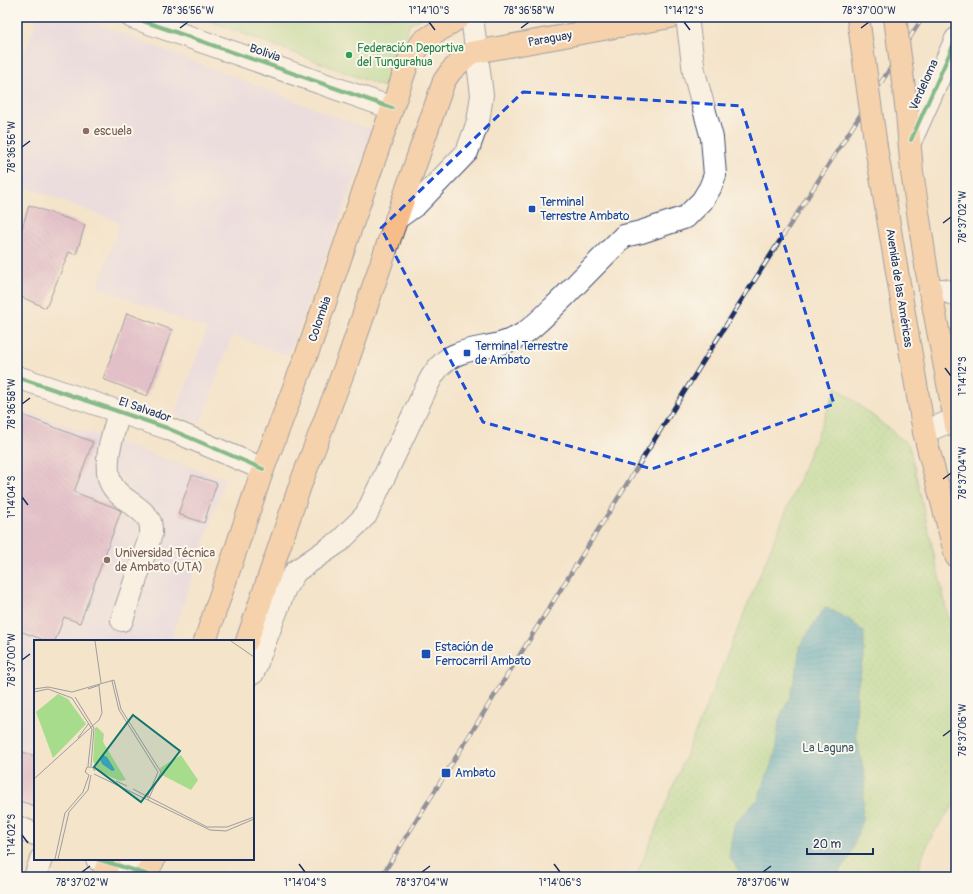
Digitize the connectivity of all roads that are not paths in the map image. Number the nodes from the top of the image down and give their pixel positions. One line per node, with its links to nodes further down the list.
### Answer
1 (132, 17): 10 (street, Bolivia)
2 (460, 17): 10 (main road, Colombia)
3 (472, 17): 9 (street)
4 (670, 17): 9 (main road, Paraguay)
5 (687, 17): 24 (street)
6 (858, 17): 18 (main road, Avenida de las Américas, bridge)
7 (895, 17): 11 (main road, bridge)
8 (956, 39): 11 (street, Verdeloma)
9 (477, 51): 12 (main road); 12 (street)
10 (392, 108): 19 (main road, Colombia)
11 (910, 140): 13 (main road)
12 (396, 218): 23 (main road)
13 (930, 291): 14 (street); 17 (main road)
14 (956, 295)
15 (17, 377): 16 (street, El Salvador)
16 (119, 412): 19 (street, El Salvador); 21 (street)
17 (956, 422): 18 (street)
18 (924, 432): 20 (main road, Avenida de las Américas)
19 (263, 469): 22 (main road, Colombia)
20 (956, 556)
21 (122, 620)
22 (205, 640)
23 (247, 640)
24 (254, 670)
25 (17, 827): 26 (street)
26 (34, 834)
27 (41, 860): 30 (street)
28 (104, 865): 29 (street)
29 (148, 870)
30 (35, 877)

